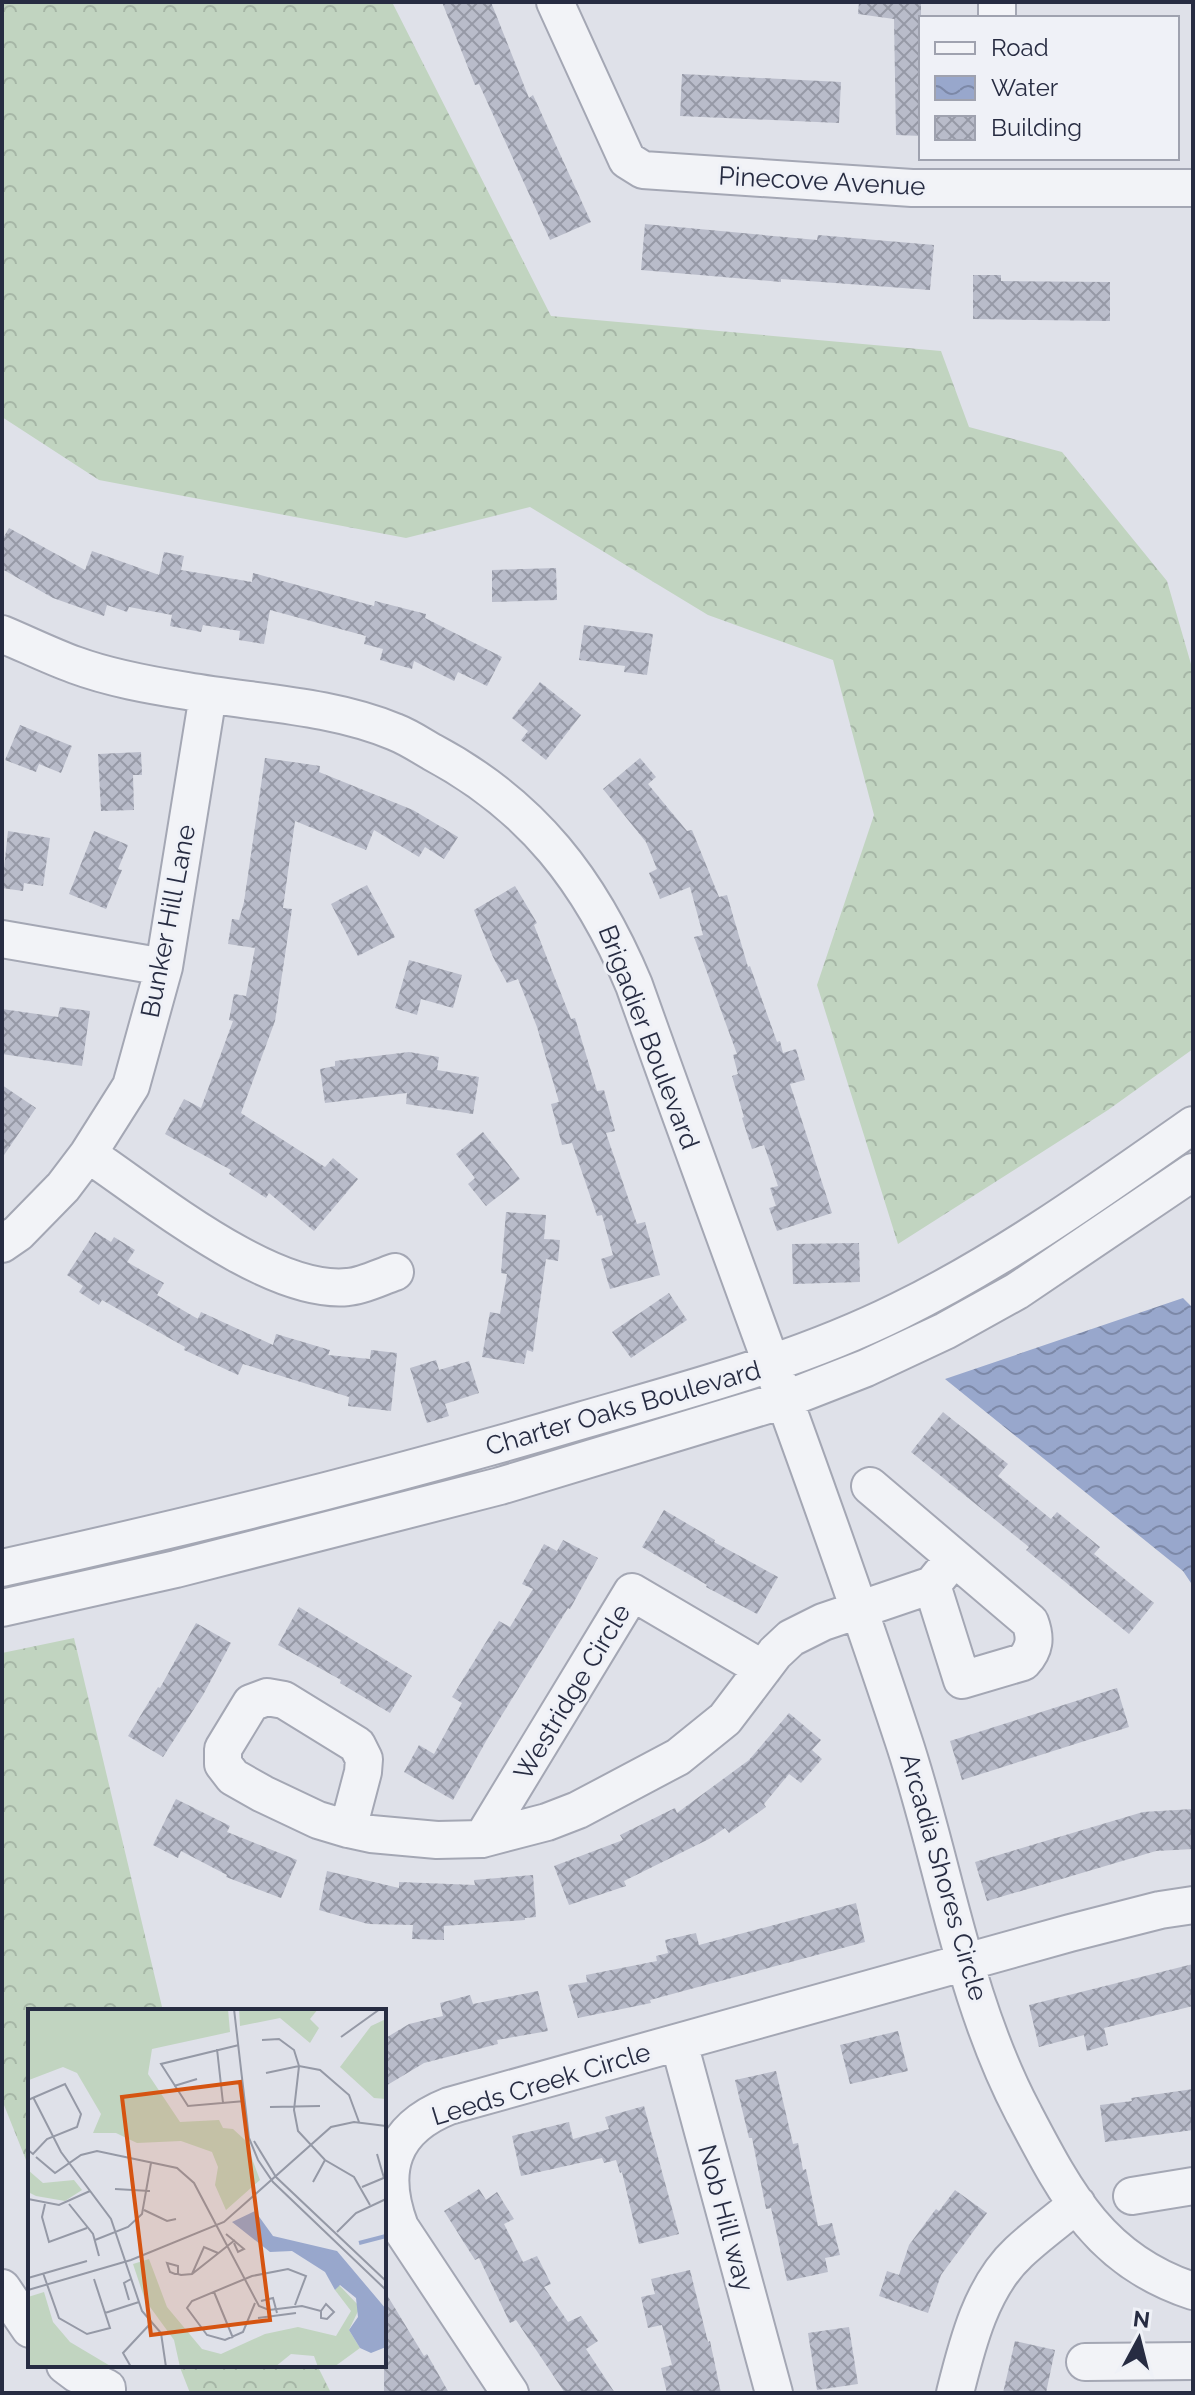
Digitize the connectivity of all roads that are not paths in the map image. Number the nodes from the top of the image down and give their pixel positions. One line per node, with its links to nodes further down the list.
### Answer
1 (555, 2): 2 (street, Pinecove Avenue)
2 (995, 173): 3 (street, Pinecove Avenue)
3 (1193, 188)
4 (2, 634): 5 (street, Brigadier Boulevard)
5 (208, 695): 7 (street, Bunker Hill Lane); 13 (street, Brigadier Boulevard)
6 (2, 939): 7 (street)
7 (164, 967): 9 (street, Bunker Hill Lane)
8 (1193, 1125): 13 (street, Charter Oaks Boulevard)
9 (88, 1154): 11 (street, Bunker Hill Lane); 12 (street)
10 (1193, 1172): 14 (street, Charter Oaks Boulevard)
11 (2, 1244)
12 (395, 1272)
13 (772, 1365): 14 (street, Brigadier Boulevard); 16 (street, Charter Oaks Boulevard)
14 (784, 1400): 17 (street, Charter Oaks Boulevard); 18 (street, Arcadia Shores Circle)
15 (870, 1486): 18 (street, Westridge Circle)
16 (2, 1568)
17 (2, 1608)
18 (859, 1610): 19 (street, Westridge Circle); 23 (street, Arcadia Shores Circle)
19 (763, 1669): 21 (street, Westridge Circle); 21 (street, Westridge Circle)
20 (348, 1829): 21 (street, Westridge Circle)
21 (482, 1839)
22 (1193, 1905): 23 (street, Leeds Creek Circle)
23 (967, 1963): 24 (street, Leeds Creek Circle); 27 (street, Arcadia Shores Circle)
24 (679, 2043): 35 (street, Leeds Creek Circle); 36 (street, Nob Hill way)
25 (1193, 2186): 26 (street)
26 (1132, 2196)
27 (1077, 2204): 29 (street, Arcadia Shores Circle); 37 (street)
28 (2, 2289): 30 (street)
29 (1193, 2291)
30 (28, 2326)
31 (1193, 2361): 32 (street)
32 (1085, 2362)
33 (68, 2367): 34 (street)
34 (107, 2390)
35 (510, 2393)
36 (774, 2393)
37 (955, 2393)

